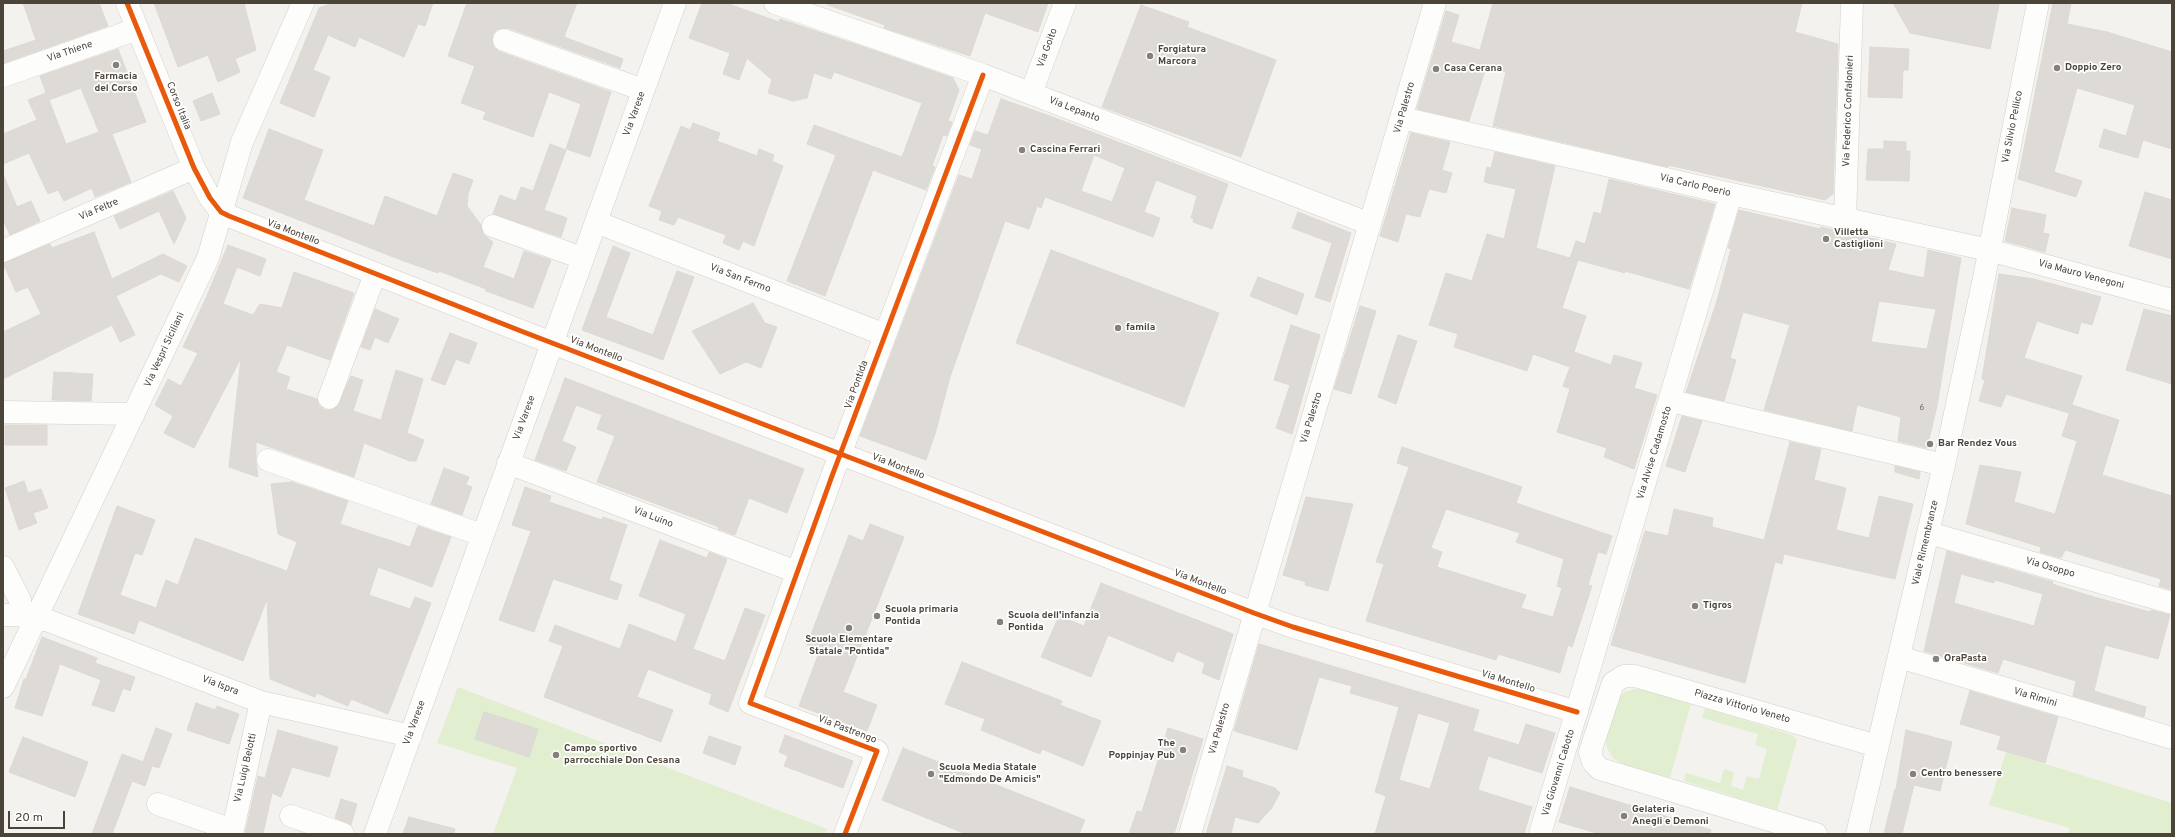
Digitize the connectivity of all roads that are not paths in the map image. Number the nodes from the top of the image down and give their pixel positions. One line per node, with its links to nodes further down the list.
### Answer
1 (127, 3): 9 (street, Corso Italia)
2 (302, 3): 18 (street, Via Vespri Siciliani)
3 (675, 3): 13 (street, Via Varese)
4 (775, 3): 11 (street, Via Lepanto)
5 (1065, 3): 14 (street, Via Goito)
6 (1435, 3): 15 (street, Via Palestro)
7 (1852, 3): 19 (street, Via Federico Confalonieri)
8 (2038, 3): 23 (street, Via Silvio Pellico)
9 (137, 29): 12 (street, Via Thiene); 16 (street, Corso Italia)
10 (504, 40): 13 (street)
11 (982, 75): 14 (street, Via Lepanto); 28 (street, Via Pontida)
12 (3, 76)
13 (643, 90): 20 (street, Via Varese)
14 (1031, 94): 21 (street, Via Lepanto)
15 (1402, 118): 17 (street, Via Carlo Poerio); 21 (street, Via Palestro)
16 (194, 168): 18 (street, Corso Italia); 24 (street, Via Feltre)
17 (1731, 194): 19 (street, Via Carlo Poerio); 31 (street, Via Alvise Cadamosto)
18 (221, 212): 26 (street, Via Montello); 33 (street, Via Vespri Siciliani)
19 (1845, 219): 23 (street, Via Carlo Poerio)
20 (596, 222): 25 (street, Via Varese); 28 (street, Via San Fermo)
21 (1370, 224): 43 (street, Via Palestro)
22 (493, 226): 25 (street)
23 (1989, 250): 27 (street, Via Mauro Venegoni); 37 (street, Viale Rimembranze)
24 (3, 251)
25 (582, 258): 29 (street, Via Varese)
26 (375, 274): 29 (street, Via Montello); 30 (street)
27 (2172, 300)
28 (885, 335): 34 (street, Via Pontida)
29 (552, 343): 34 (street, Via Montello); 36 (street, Via Varese)
30 (329, 398)
31 (1671, 401): 37 (street); 50 (street, Via Alvise Cadamosto)
32 (3, 412): 33 (street)
33 (134, 414): 44 (street, Via Vespri Siciliani)
34 (840, 454): 41 (street, Via Pontida); 43 (street, Via Montello)
35 (268, 460): 39 (street)
36 (508, 463): 39 (street, Via Varese); 41 (street, Via Luino)
37 (1944, 465): 38 (street, Viale Rimembranze)
38 (1929, 532): 42 (street, Via Osoppo); 45 (street, Viale Rimembranze)
39 (482, 535): 51 (street, Via Varese)
40 (3, 567): 44 (street)
41 (797, 572): 49 (street, Via Pontida)
42 (2172, 603)
43 (1254, 613): 50 (street, Via Montello); 61 (street, Via Palestro)
44 (20, 616): 46 (street, Via Vespri Siciliani); 48 (street, Via Ispra)
45 (1899, 657): 52 (street, Via Rimini); 54 (street, Viale Rimembranze)
46 (3, 687)
47 (1610, 688): 50 (street, Piazza Vittorio Veneto); 53 (street); 54 (street, Piazza Vittorio Veneto)
48 (261, 702): 51 (street, Via Ispra); 57 (street, Via Luigi Belotti)
49 (750, 703): 60 (street, Via Pastrengo)
50 (1577, 712): 53 (street); 62 (street, Via Giovanni Caboto)
51 (411, 736): 59 (street, Via Varese)
52 (2172, 738)
53 (1591, 746): 63 (street)
54 (1877, 746): 64 (street, Viale Rimembranze)
55 (158, 804): 57 (street)
56 (291, 816): 58 (street)
57 (232, 832)
58 (343, 834)
59 (375, 834)
60 (845, 834)
61 (1190, 834)
62 (1540, 834)
63 (1816, 834)
64 (1857, 834)

